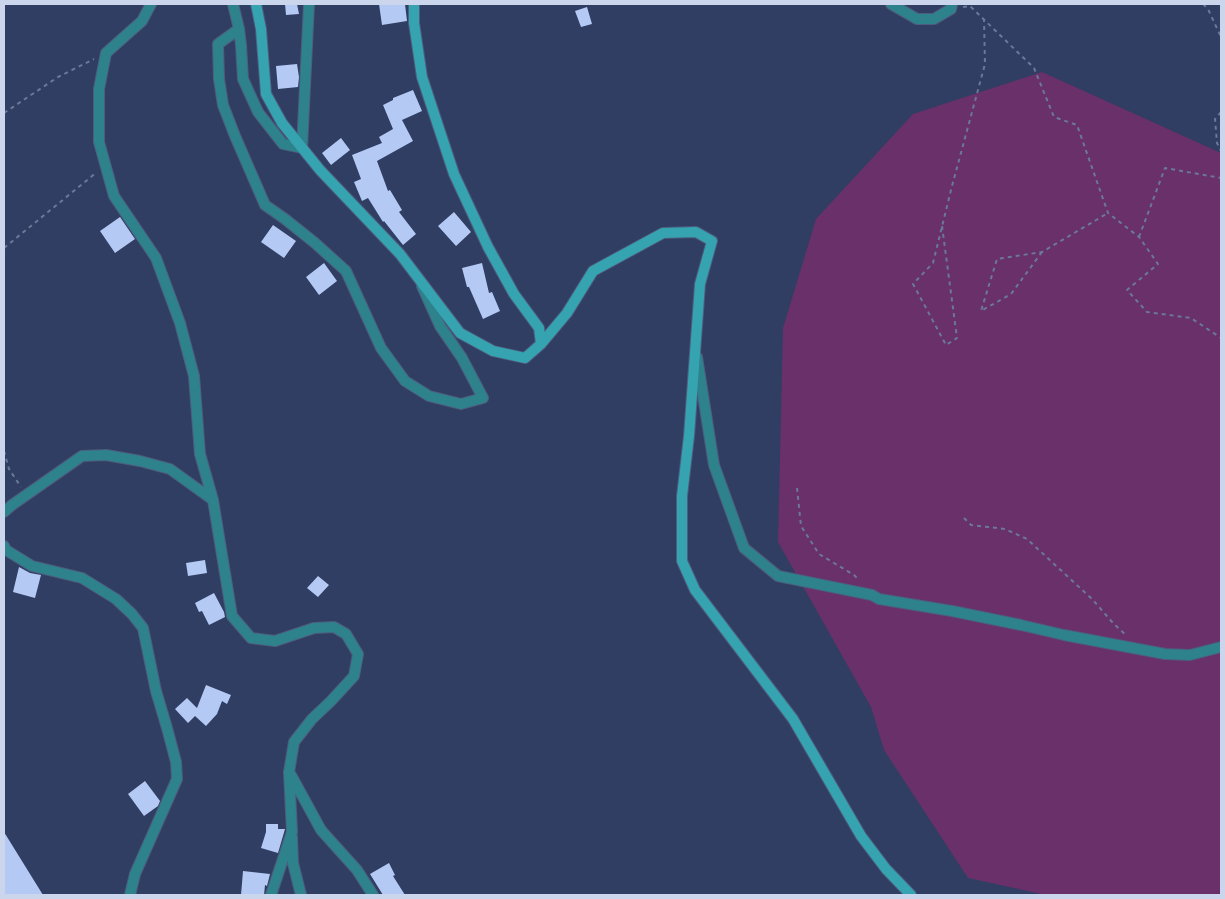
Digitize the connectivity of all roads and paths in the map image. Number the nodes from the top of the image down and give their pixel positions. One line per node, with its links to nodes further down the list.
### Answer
1 (150, 4): 12 (street)
2 (233, 4): 10 (street)
3 (256, 4): 15 (street)
4 (309, 4): 15 (street)
5 (414, 4): 26 (street)
6 (891, 4): 8 (street)
7 (1203, 4): 11 (path)
8 (951, 6): 9 (path)
9 (984, 20): 19 (path); 20 (path)
10 (239, 29): 15 (street); 24 (street)
11 (1221, 37)
12 (106, 54): 14 (path); 17 (street)
13 (1221, 112): 16 (path)
14 (4, 113)
15 (302, 148): 24 (street)
16 (1221, 151)
17 (105, 165): 22 (path); 31 (street)
18 (1221, 178): 21 (path)
19 (1108, 213): 21 (path); 23 (path)
20 (942, 226): 20 (path)
21 (1139, 237): 25 (path)
22 (4, 248)
23 (1042, 252): 23 (path)
24 (419, 279): 26 (street)
25 (1221, 338)
26 (541, 344): 27 (street)
27 (695, 345): 35 (street); 44 (street)
28 (4, 451): 30 (path)
29 (797, 488): 35 (path)
30 (26, 495): 31 (street); 32 (street)
31 (213, 500): 38 (street)
32 (4, 512)
33 (964, 518): 37 (path)
34 (4, 546): 40 (street)
35 (872, 595): 37 (street)
36 (1221, 647): 37 (street)
37 (1144, 650)
38 (289, 772): 39 (street); 43 (street)
39 (292, 832): 41 (street); 42 (street)
40 (130, 895)
41 (271, 895)
42 (301, 895)
43 (373, 895)
44 (911, 895)

